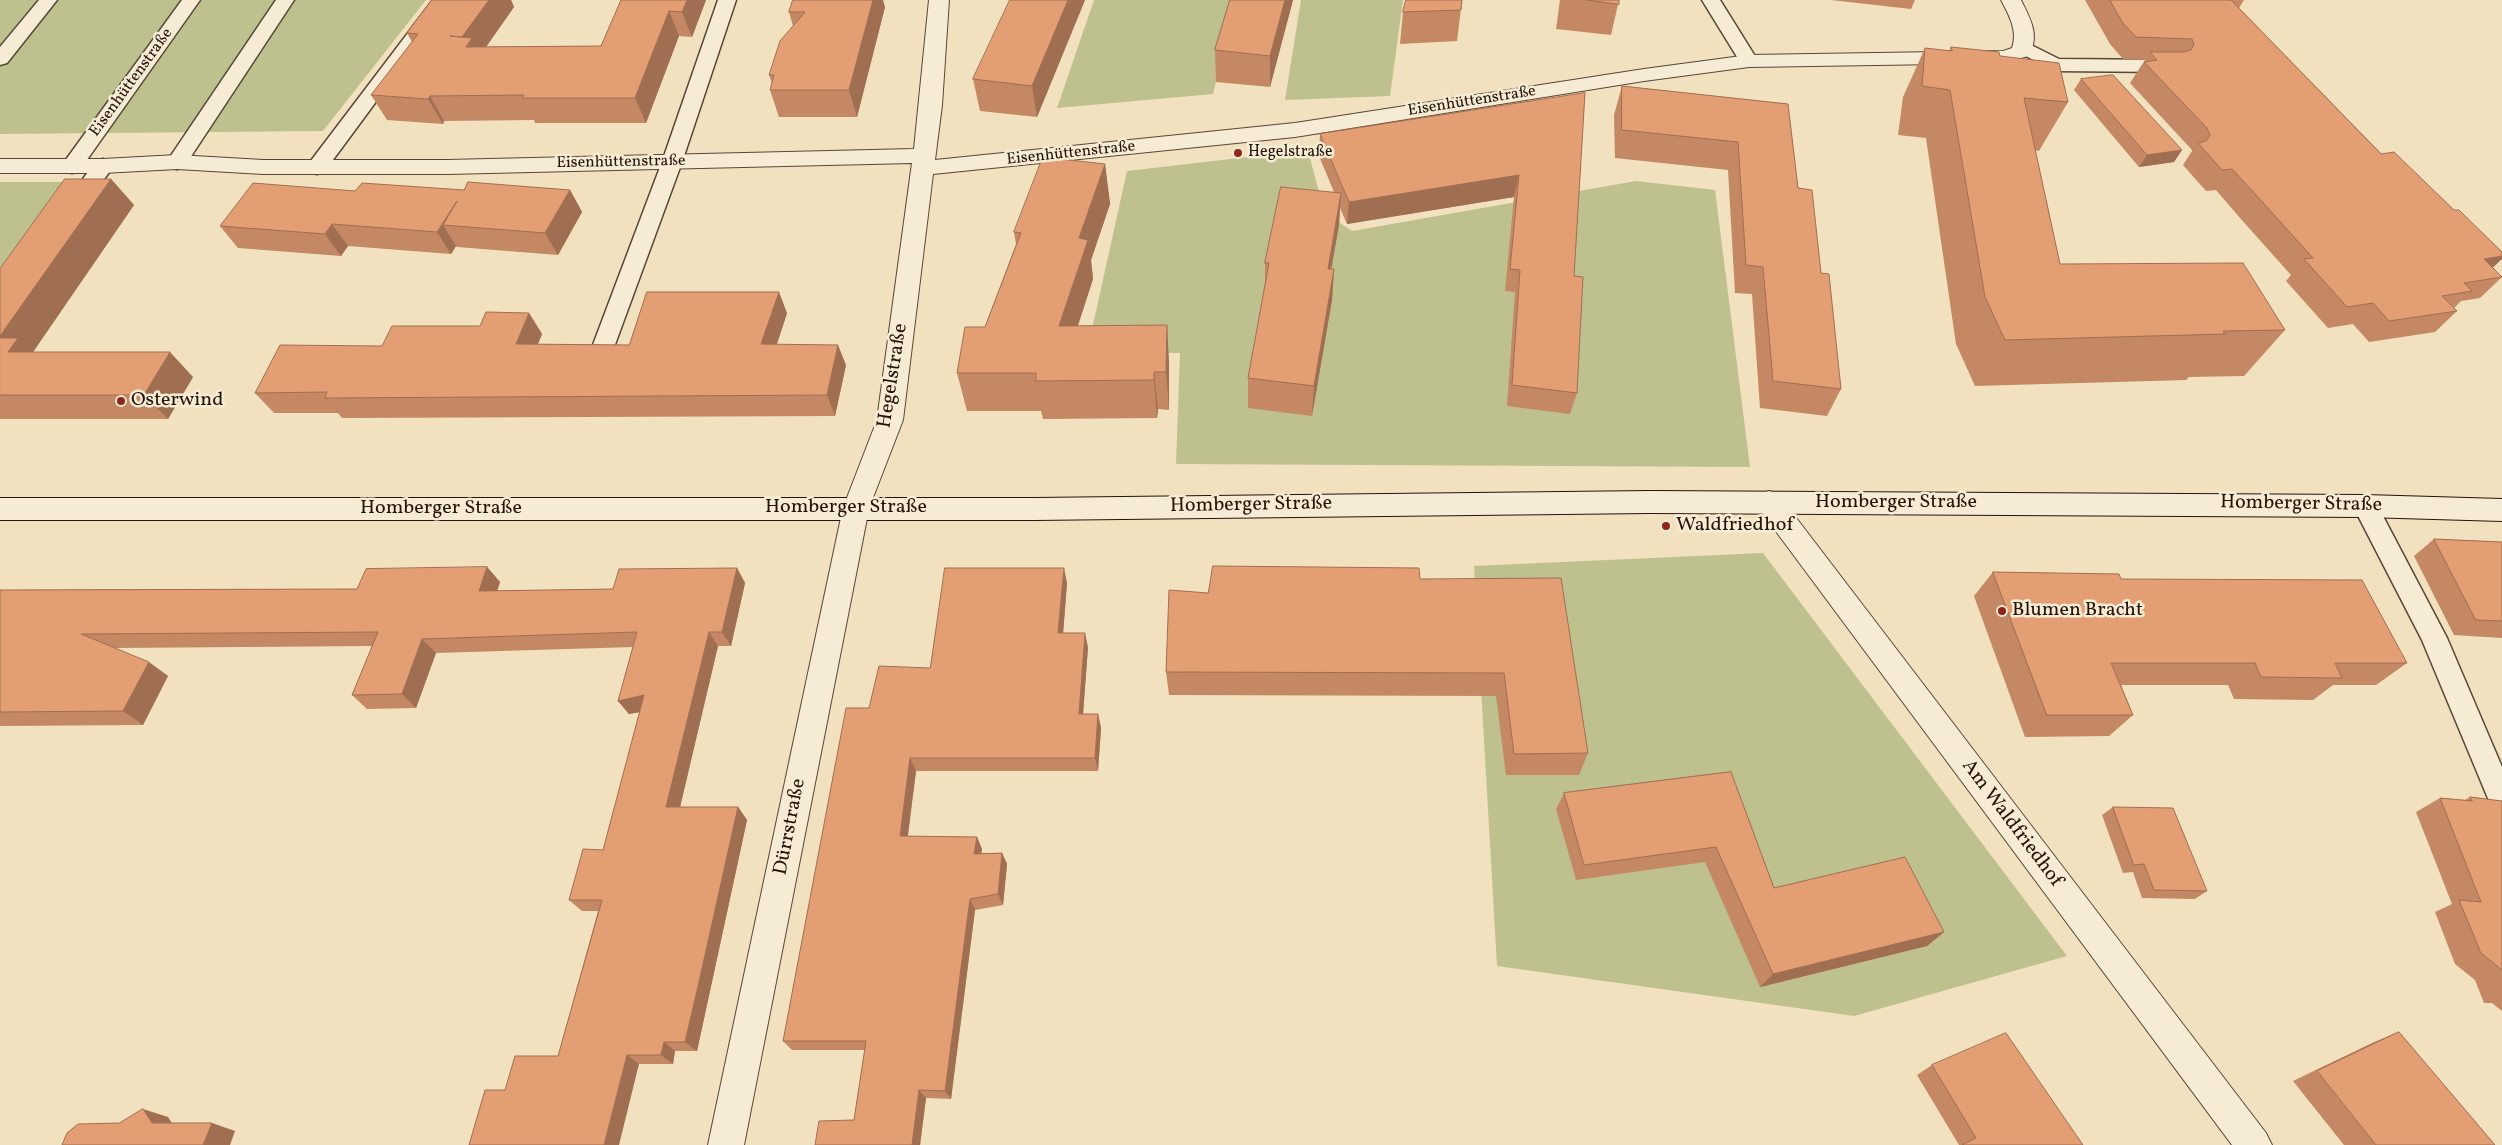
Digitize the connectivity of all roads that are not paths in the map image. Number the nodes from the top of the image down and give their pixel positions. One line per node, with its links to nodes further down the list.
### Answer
1 (48, 0): 10 (lane)
2 (191, 0): 19 (lane, Eisenhüttenstraße)
3 (285, 0): 15 (lane)
4 (442, 0): 21 (lane)
5 (727, 0): 16 (lane)
6 (939, 0): 17 (street, Hegelstraße)
7 (1712, 0): 11 (lane)
8 (2011, 0): 9 (street)
9 (2022, 50): 11 (street, Eisenhüttenstraße); 12 (lane)
10 (0, 58)
11 (1749, 62): 17 (street, Eisenhüttenstraße)
12 (2101, 66): 13 (lane); 14 (lane)
13 (2169, 66)
14 (2120, 87)
15 (178, 162): 20 (street, Eisenhüttenstraße); 21 (street, Eisenhüttenstraße)
16 (672, 162): 17 (street, Eisenhüttenstraße); 21 (street, Eisenhüttenstraße); 23 (lane)
17 (924, 162): 26 (street, Hegelstraße)
18 (0, 166): 19 (street, Eisenhüttenstraße)
19 (72, 166): 20 (street, Eisenhüttenstraße)
20 (103, 166): 22 (lane)
21 (317, 167)
22 (63, 222)
23 (602, 350)
24 (1769, 502): 25 (street, Homberger Straße); 26 (street, Homberger Straße); 31 (street, Am Waldfriedhof)
25 (2365, 506): 28 (street, Homberger Straße); 29 (lane)
26 (856, 508): 27 (street, Homberger Straße); 30 (street, Dürrstraße)
27 (0, 509)
28 (2502, 510)
29 (2502, 799)
30 (726, 1145)
31 (2254, 1145)

